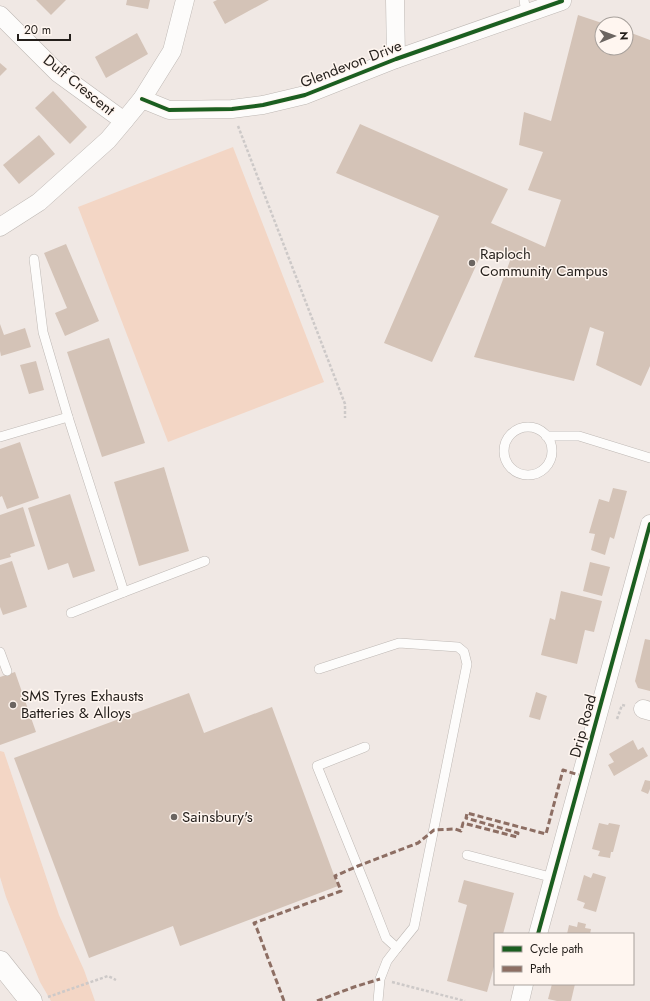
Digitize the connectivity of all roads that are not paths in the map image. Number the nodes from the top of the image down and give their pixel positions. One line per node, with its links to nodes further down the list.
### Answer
1 (185, 0): 7 (street)
2 (395, 0): 6 (street)
3 (562, 1): 4 (street, Glendevon Drive)
4 (525, 7): 6 (street, Glendevon Drive)
5 (0, 15): 8 (street, Duff Crescent)
6 (396, 59): 7 (street, Glendevon Drive)
7 (142, 99): 8 (street)
8 (124, 121): 9 (street)
9 (0, 227)
10 (34, 259): 11 (lane)
11 (68, 417): 13 (lane); 17 (lane)
12 (546, 436): 12 (lane); 14 (lane)
13 (0, 437)
14 (650, 458)
15 (650, 524): 24 (street, Drip Road)
16 (205, 561): 17 (lane)
17 (124, 592): 18 (lane)
18 (71, 613)
19 (0, 652): 21 (lane)
20 (319, 669): 26 (lane)
21 (7, 671)
22 (365, 747): 26 (lane)
23 (467, 855): 24 (lane)
24 (554, 878): 25 (street, Drip Road)
25 (538, 933)
26 (397, 948): 30 (lane)
27 (0, 962): 29 (main road)
28 (524, 985): 31 (street)
29 (37, 1000)
30 (378, 1001)
31 (520, 1001)

